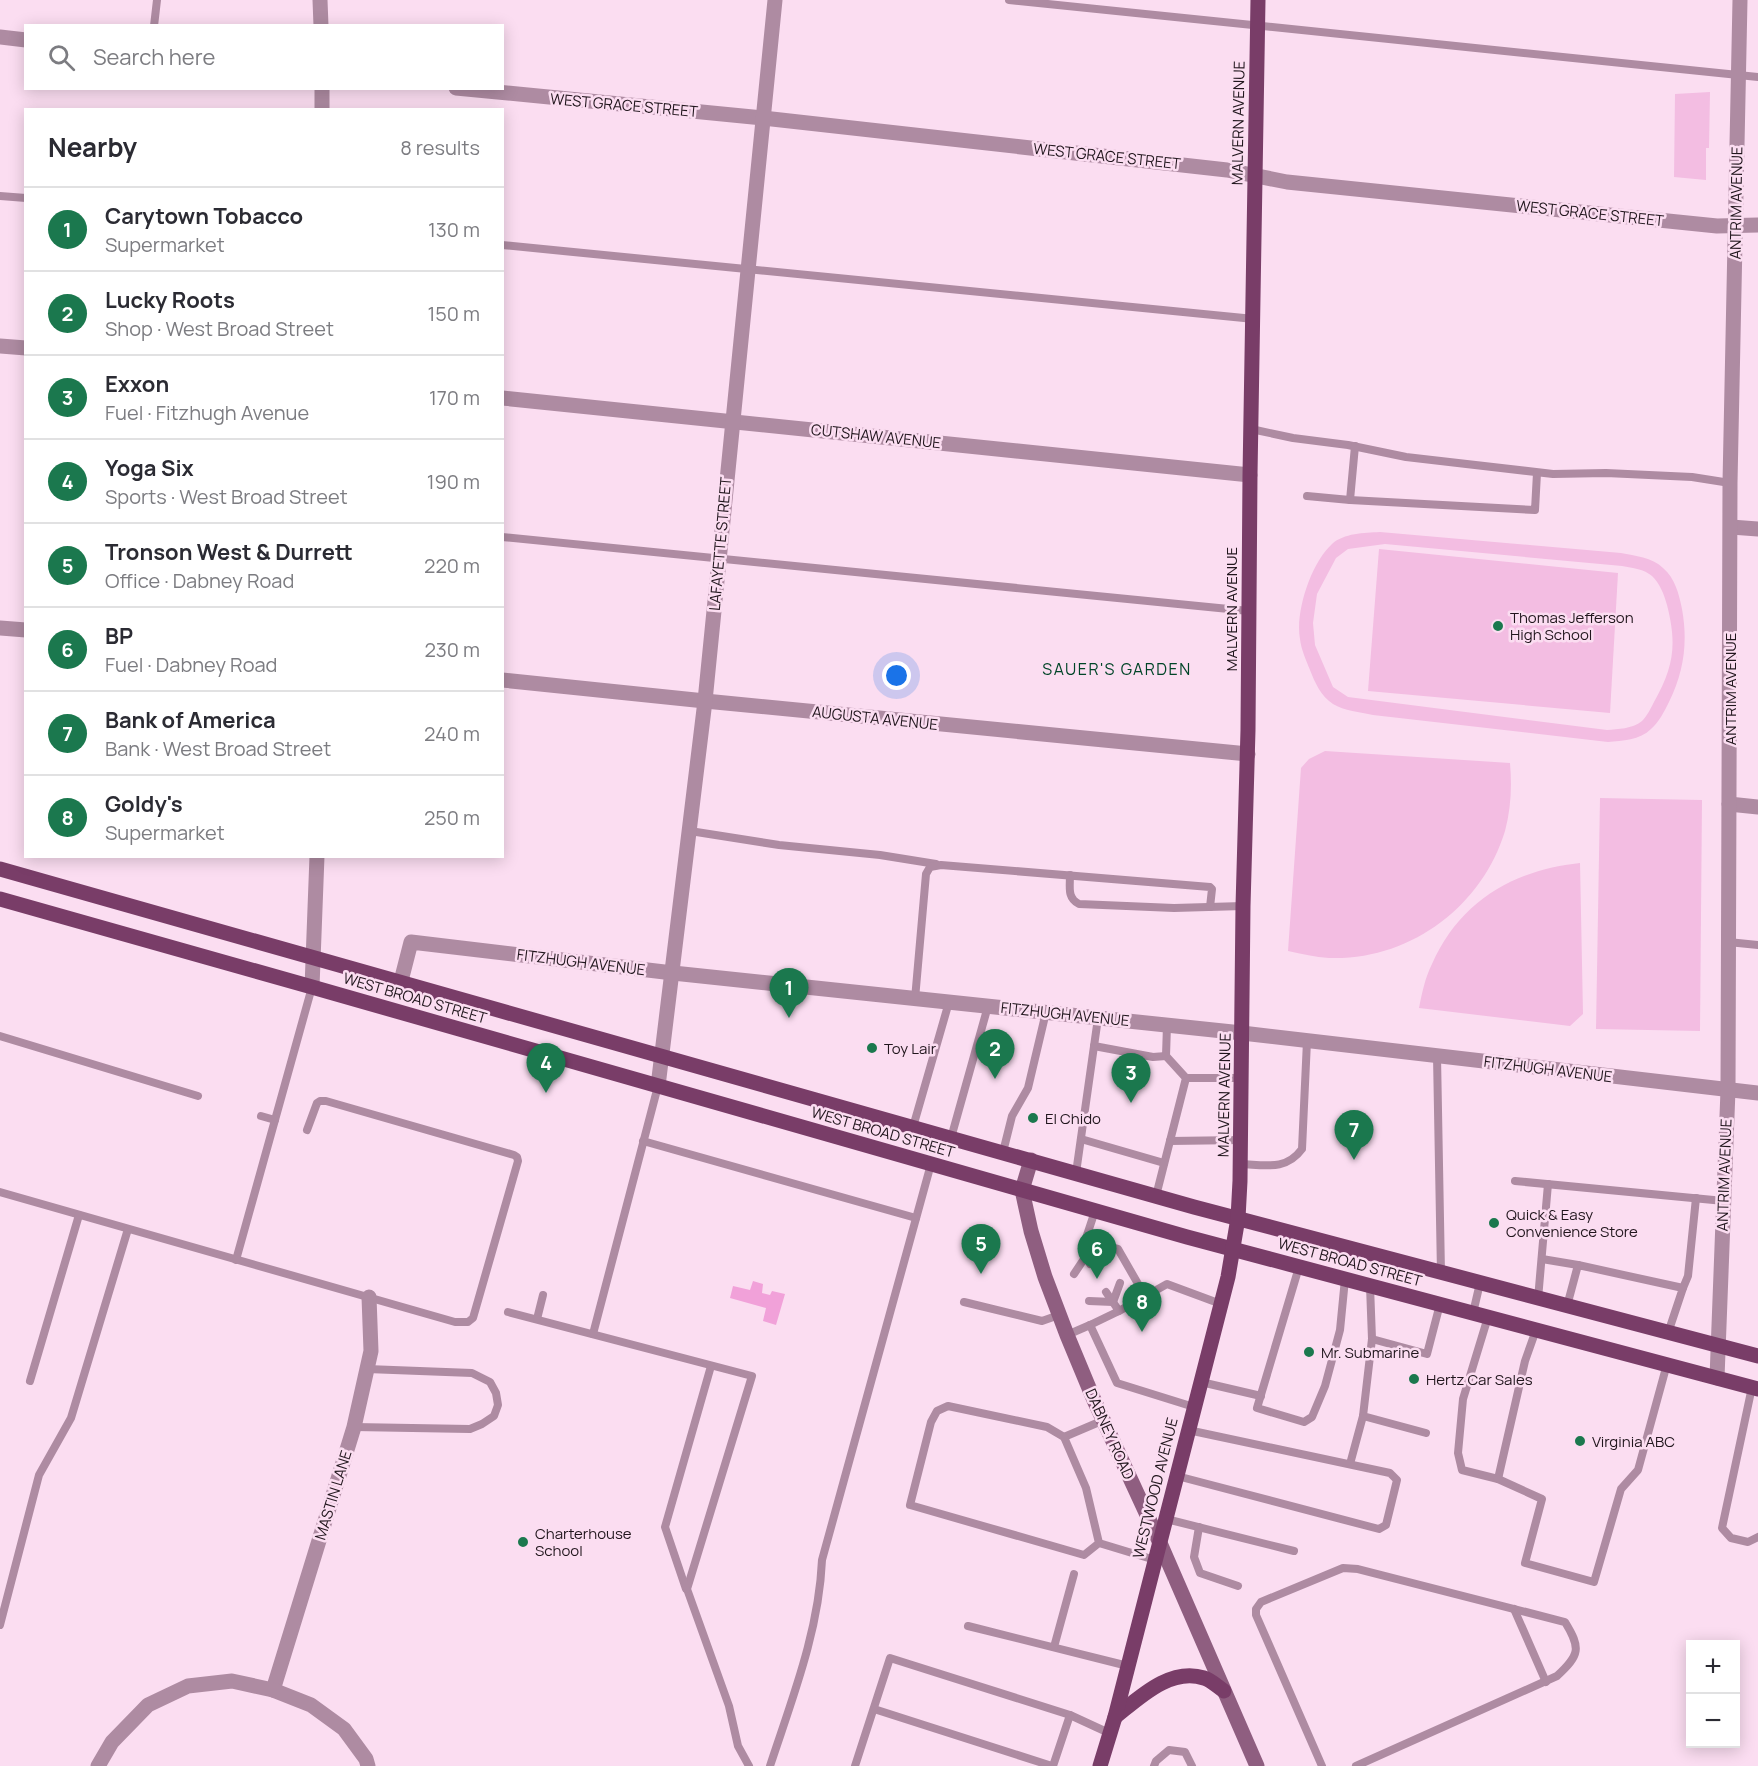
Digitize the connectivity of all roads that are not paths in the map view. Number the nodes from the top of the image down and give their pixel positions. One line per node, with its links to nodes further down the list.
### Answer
1 (157, 0): 7 (lane)
2 (320, 0): 8 (street)
3 (775, 0): 17 (street, LAFAYETTE STREET)
4 (1009, 0): 9 (lane)
5 (1258, 0): 9 (main road, MALVERN AVENUE)
6 (1740, 0): 12 (street, ANTRIM AVENUE)
7 (154, 24)
8 (321, 24)
9 (1258, 26): 12 (lane); 18 (main road, MALVERN AVENUE)
10 (0, 37): 11 (street)
11 (24, 40)
12 (1739, 75): 13 (lane); 21 (street, ANTRIM AVENUE)
13 (1758, 77)
14 (322, 90): 16 (street)
15 (476, 90): 17 (street, WEST GRACE STREET)
16 (322, 108)
17 (763, 118): 18 (street, WEST GRACE STREET); 24 (street, LAFAYETTE STREET)
18 (1255, 176): 21 (street, WEST GRACE STREET); 25 (main road, MALVERN AVENUE)
19 (0, 196): 20 (lane)
20 (24, 198)
21 (1736, 225): 22 (street, WEST GRACE STREET); 34 (street, ANTRIM AVENUE)
22 (1758, 225)
23 (504, 245): 24 (lane)
24 (748, 269): 25 (lane); 29 (street, LAFAYETTE STREET)
25 (1254, 319): 30 (main road, MALVERN AVENUE)
26 (0, 346): 27 (street)
27 (24, 348)
28 (504, 398): 29 (street, CUTSHAW AVENUE)
29 (732, 421): 33 (street, CUTSHAW AVENUE); 40 (street, LAFAYETTE STREET)
30 (1251, 429): 31 (lane); 33 (main road, MALVERN AVENUE)
31 (1356, 446): 32 (lane); 36 (lane)
32 (1537, 473): 34 (lane); 36 (lane)
33 (1250, 475): 41 (main road, MALVERN AVENUE)
34 (1730, 483): 37 (street, ANTRIM AVENUE)
35 (1307, 496): 36 (lane)
36 (1350, 500)
37 (1731, 527): 38 (street); 47 (street, ANTRIM AVENUE)
38 (1758, 529)
39 (504, 537): 40 (lane)
40 (719, 557): 41 (lane); 45 (street, LAFAYETTE STREET)
41 (1249, 611): 46 (main road, MALVERN AVENUE)
42 (0, 627): 43 (street)
43 (24, 630)
44 (504, 680): 45 (street, AUGUSTA AVENUE)
45 (705, 701): 46 (street, AUGUSTA AVENUE); 49 (street, LAFAYETTE STREET)
46 (1248, 754): 55 (main road, MALVERN AVENUE)
47 (1729, 804): 48 (street); 57 (street, ANTRIM AVENUE)
48 (1758, 807)
49 (690, 831): 51 (lane); 60 (street, LAFAYETTE STREET)
50 (318, 858): 59 (street)
51 (941, 865): 53 (lane); 63 (lane)
52 (0, 869): 59 (main road, WEST BROAD STREET)
53 (1070, 875): 56 (lane); 56 (lane)
54 (0, 899): 62 (main road, WEST BROAD STREET)
55 (1244, 906): 56 (lane); 69 (main road, MALVERN AVENUE)
56 (1210, 907)
57 (1728, 942): 58 (lane); 79 (street, ANTRIM AVENUE)
58 (1758, 945)
59 (313, 957): 61 (main road, WEST BROAD STREET); 62 (street)
60 (673, 973): 61 (street, FITZHUGH AVENUE); 63 (street, FITZHUGH AVENUE); 73 (street, LAFAYETTE STREET)
61 (401, 981): 73 (main road, WEST BROAD STREET)
62 (312, 987): 78 (main road, WEST BROAD STREET); 83 (lane)
63 (915, 999): 64 (street, FITZHUGH AVENUE)
64 (949, 1002): 65 (street, FITZHUGH AVENUE); 84 (lane)
65 (988, 1006): 66 (street, FITZHUGH AVENUE); 86 (lane)
66 (1046, 1012): 67 (street, FITZHUGH AVENUE); 91 (lane)
67 (1098, 1018): 68 (street, FITZHUGH AVENUE); 72 (lane)
68 (1167, 1025): 69 (street, FITZHUGH AVENUE); 74 (lane)
69 (1242, 1033): 71 (street, FITZHUGH AVENUE); 77 (main road, MALVERN AVENUE)
70 (0, 1036): 81 (lane)
71 (1307, 1041): 75 (street, FITZHUGH AVENUE); 95 (lane)
72 (1094, 1046): 74 (lane); 87 (lane)
73 (662, 1055): 78 (street, LAFAYETTE STREET); 84 (main road, WEST BROAD STREET)
74 (1166, 1056): 76 (lane)
75 (1437, 1056): 79 (street, FITZHUGH AVENUE); 117 (lane)
76 (1186, 1078): 77 (lane); 90 (lane)
77 (1242, 1078): 88 (main road, MALVERN AVENUE)
78 (658, 1086): 89 (lane); 94 (main road, WEST BROAD STREET)
79 (1728, 1090): 80 (street, FITZHUGH AVENUE); 103 (street, ANTRIM AVENUE)
80 (1758, 1093)
81 (198, 1096)
82 (261, 1116): 83 (lane)
83 (275, 1120): 113 (lane)
84 (913, 1127): 86 (main road, WEST BROAD STREET)
85 (307, 1130): 127 (lane)
86 (951, 1138): 91 (main road, WEST BROAD STREET)
87 (1081, 1139): 93 (lane); 96 (lane)
88 (1241, 1140): 90 (lane); 95 (main road, MALVERN AVENUE)
89 (643, 1141): 107 (lane); 143 (lane)
90 (1170, 1141): 93 (lane)
91 (1003, 1152): 92 (main road, WEST BROAD STREET)
92 (1031, 1160): 96 (main road, WEST BROAD STREET); 99 (street, DABNEY ROAD)
93 (1164, 1163): 101 (lane)
94 (931, 1164): 99 (main road, WEST BROAD STREET); 107 (lane)
95 (1241, 1164): 106 (main road, MALVERN AVENUE)
96 (1076, 1173): 101 (main road, WEST BROAD STREET)
97 (1515, 1181): 98 (lane)
98 (1548, 1184): 102 (lane); 112 (lane)
99 (1022, 1190): 104 (main road, WEST BROAD STREET); 137 (street, DABNEY ROAD)
100 (0, 1192): 105 (lane)
101 (1156, 1196): 106 (main road, WEST BROAD STREET)
102 (1696, 1198): 103 (lane); 123 (lane)
103 (1724, 1201): 146 (street, ANTRIM AVENUE)
104 (1095, 1211): 109 (lane); 110 (main road, WEST BROAD STREET)
105 (79, 1215): 108 (lane); 152 (lane)
106 (1238, 1218): 110 (main road, WESTWOOD AVENUE); 117 (main road, WEST BROAD STREET)
107 (915, 1221): 191 (lane)
108 (128, 1229): 113 (lane); 177 (lane)
109 (1085, 1241): 114 (lane); 126 (lane)
110 (1233, 1249): 116 (main road, WEST BROAD STREET); 132 (main road, WESTWOOD AVENUE)
111 (1106, 1256): 114 (lane)
112 (1542, 1259): 115 (lane); 128 (lane)
113 (236, 1260): 127 (lane)
114 (1088, 1260): 118 (lane)
115 (1578, 1264): 123 (lane); 134 (lane)
116 (1299, 1267): 119 (main road, WEST BROAD STREET); 155 (lane)
117 (1441, 1273): 121 (main road, WEST BROAD STREET)
118 (1074, 1274)
119 (1345, 1279): 122 (main road, WEST BROAD STREET); 155 (lane)
120 (1120, 1283): 131 (lane)
121 (1480, 1283): 128 (main road, WEST BROAD STREET); 138 (lane)
122 (1370, 1286): 133 (main road, WEST BROAD STREET); 145 (lane)
123 (1683, 1288): 142 (lane)
124 (1106, 1292): 131 (lane)
125 (543, 1295): 139 (lane)
126 (1145, 1296): 132 (lane); 135 (lane)
127 (369, 1297): 150 (street, MASTIN LANE)
128 (1538, 1299): 134 (main road, WEST BROAD STREET)
129 (1089, 1301): 131 (lane)
130 (964, 1302): 137 (lane)
131 (1113, 1302): 135 (lane)
132 (1221, 1304): 153 (main road, WESTWOOD AVENUE)
133 (1440, 1304): 138 (main road, WEST BROAD STREET); 145 (lane)
134 (1567, 1306): 142 (main road, WEST BROAD STREET)
135 (1119, 1311): 140 (lane)
136 (508, 1312): 139 (lane)
137 (1059, 1315): 144 (street, DABNEY ROAD)
138 (1480, 1315): 141 (main road, WEST BROAD STREET); 165 (lane)
139 (537, 1319): 143 (lane)
140 (1090, 1325): 144 (lane); 156 (lane)
141 (1536, 1330): 148 (main road, WEST BROAD STREET); 165 (lane)
142 (1668, 1333): 146 (main road, WEST BROAD STREET)
143 (592, 1334): 149 (lane)
144 (1067, 1335): 158 (street, DABNEY ROAD)
145 (1372, 1339): 157 (lane)
146 (1718, 1346): 147 (main road, WEST BROAD STREET); 151 (street, ANTRIM AVENUE)
147 (1758, 1356)
148 (1667, 1364): 151 (main road, WEST BROAD STREET); 165 (lane)
149 (711, 1366): 175 (lane); 175 (lane)
150 (367, 1369): 159 (street, MASTIN LANE); 159 (lane)
151 (1717, 1378): 154 (main road, WEST BROAD STREET)
152 (30, 1381)
153 (1201, 1382): 155 (lane); 156 (main road, WESTWOOD AVENUE)
154 (1755, 1388): 168 (lane)
155 (1261, 1396)
156 (1194, 1407): 160 (main road, WESTWOOD AVENUE)
157 (1363, 1416): 161 (lane); 163 (lane)
158 (1104, 1420): 162 (lane); 169 (street, DABNEY ROAD)
159 (354, 1427): 182 (street, MASTIN LANE)
160 (1188, 1430): 163 (lane); 164 (main road, WESTWOOD AVENUE)
161 (1426, 1433)
162 (1064, 1437): 170 (lane); 170 (lane)
163 (1350, 1464): 164 (lane)
164 (1177, 1476): 166 (main road, WESTWOOD AVENUE)
165 (1498, 1479)
166 (1166, 1519): 167 (lane); 169 (main road, WESTWOOD AVENUE)
167 (1199, 1527): 171 (lane); 174 (lane)
168 (1758, 1537)
169 (1160, 1542): 172 (main road, WESTWOOD AVENUE); 183 (street, DABNEY ROAD)
170 (1099, 1543): 172 (lane)
171 (1294, 1551)
172 (1155, 1560): 180 (main road, WESTWOOD AVENUE)
173 (1074, 1575): 179 (lane)
174 (1238, 1586)
175 (687, 1589): 190 (lane)
176 (1514, 1609): 181 (lane); 181 (lane); 198 (lane)
177 (0, 1624)
178 (968, 1626): 179 (lane)
179 (1054, 1647): 180 (lane)
180 (1128, 1666): 186 (main road, WESTWOOD AVENUE)
181 (1546, 1682): 199 (lane)
182 (273, 1690): 188 (street); 189 (street)
183 (1224, 1691): 186 (main road); 197 (street, DABNEY ROAD)
184 (873, 1709): 185 (lane); 192 (lane); 193 (lane)
185 (1070, 1715): 187 (lane); 193 (lane)
186 (1115, 1717): 187 (main road, WESTWOOD AVENUE)
187 (1109, 1732): 194 (main road, WESTWOOD AVENUE)
188 (98, 1766)
189 (368, 1766)
190 (749, 1766)
191 (770, 1766)
192 (855, 1766)
193 (1053, 1766)
194 (1100, 1766)
195 (1154, 1766): 196 (lane)
196 (1192, 1766)
197 (1257, 1766)
198 (1322, 1766)
199 (1356, 1766)

